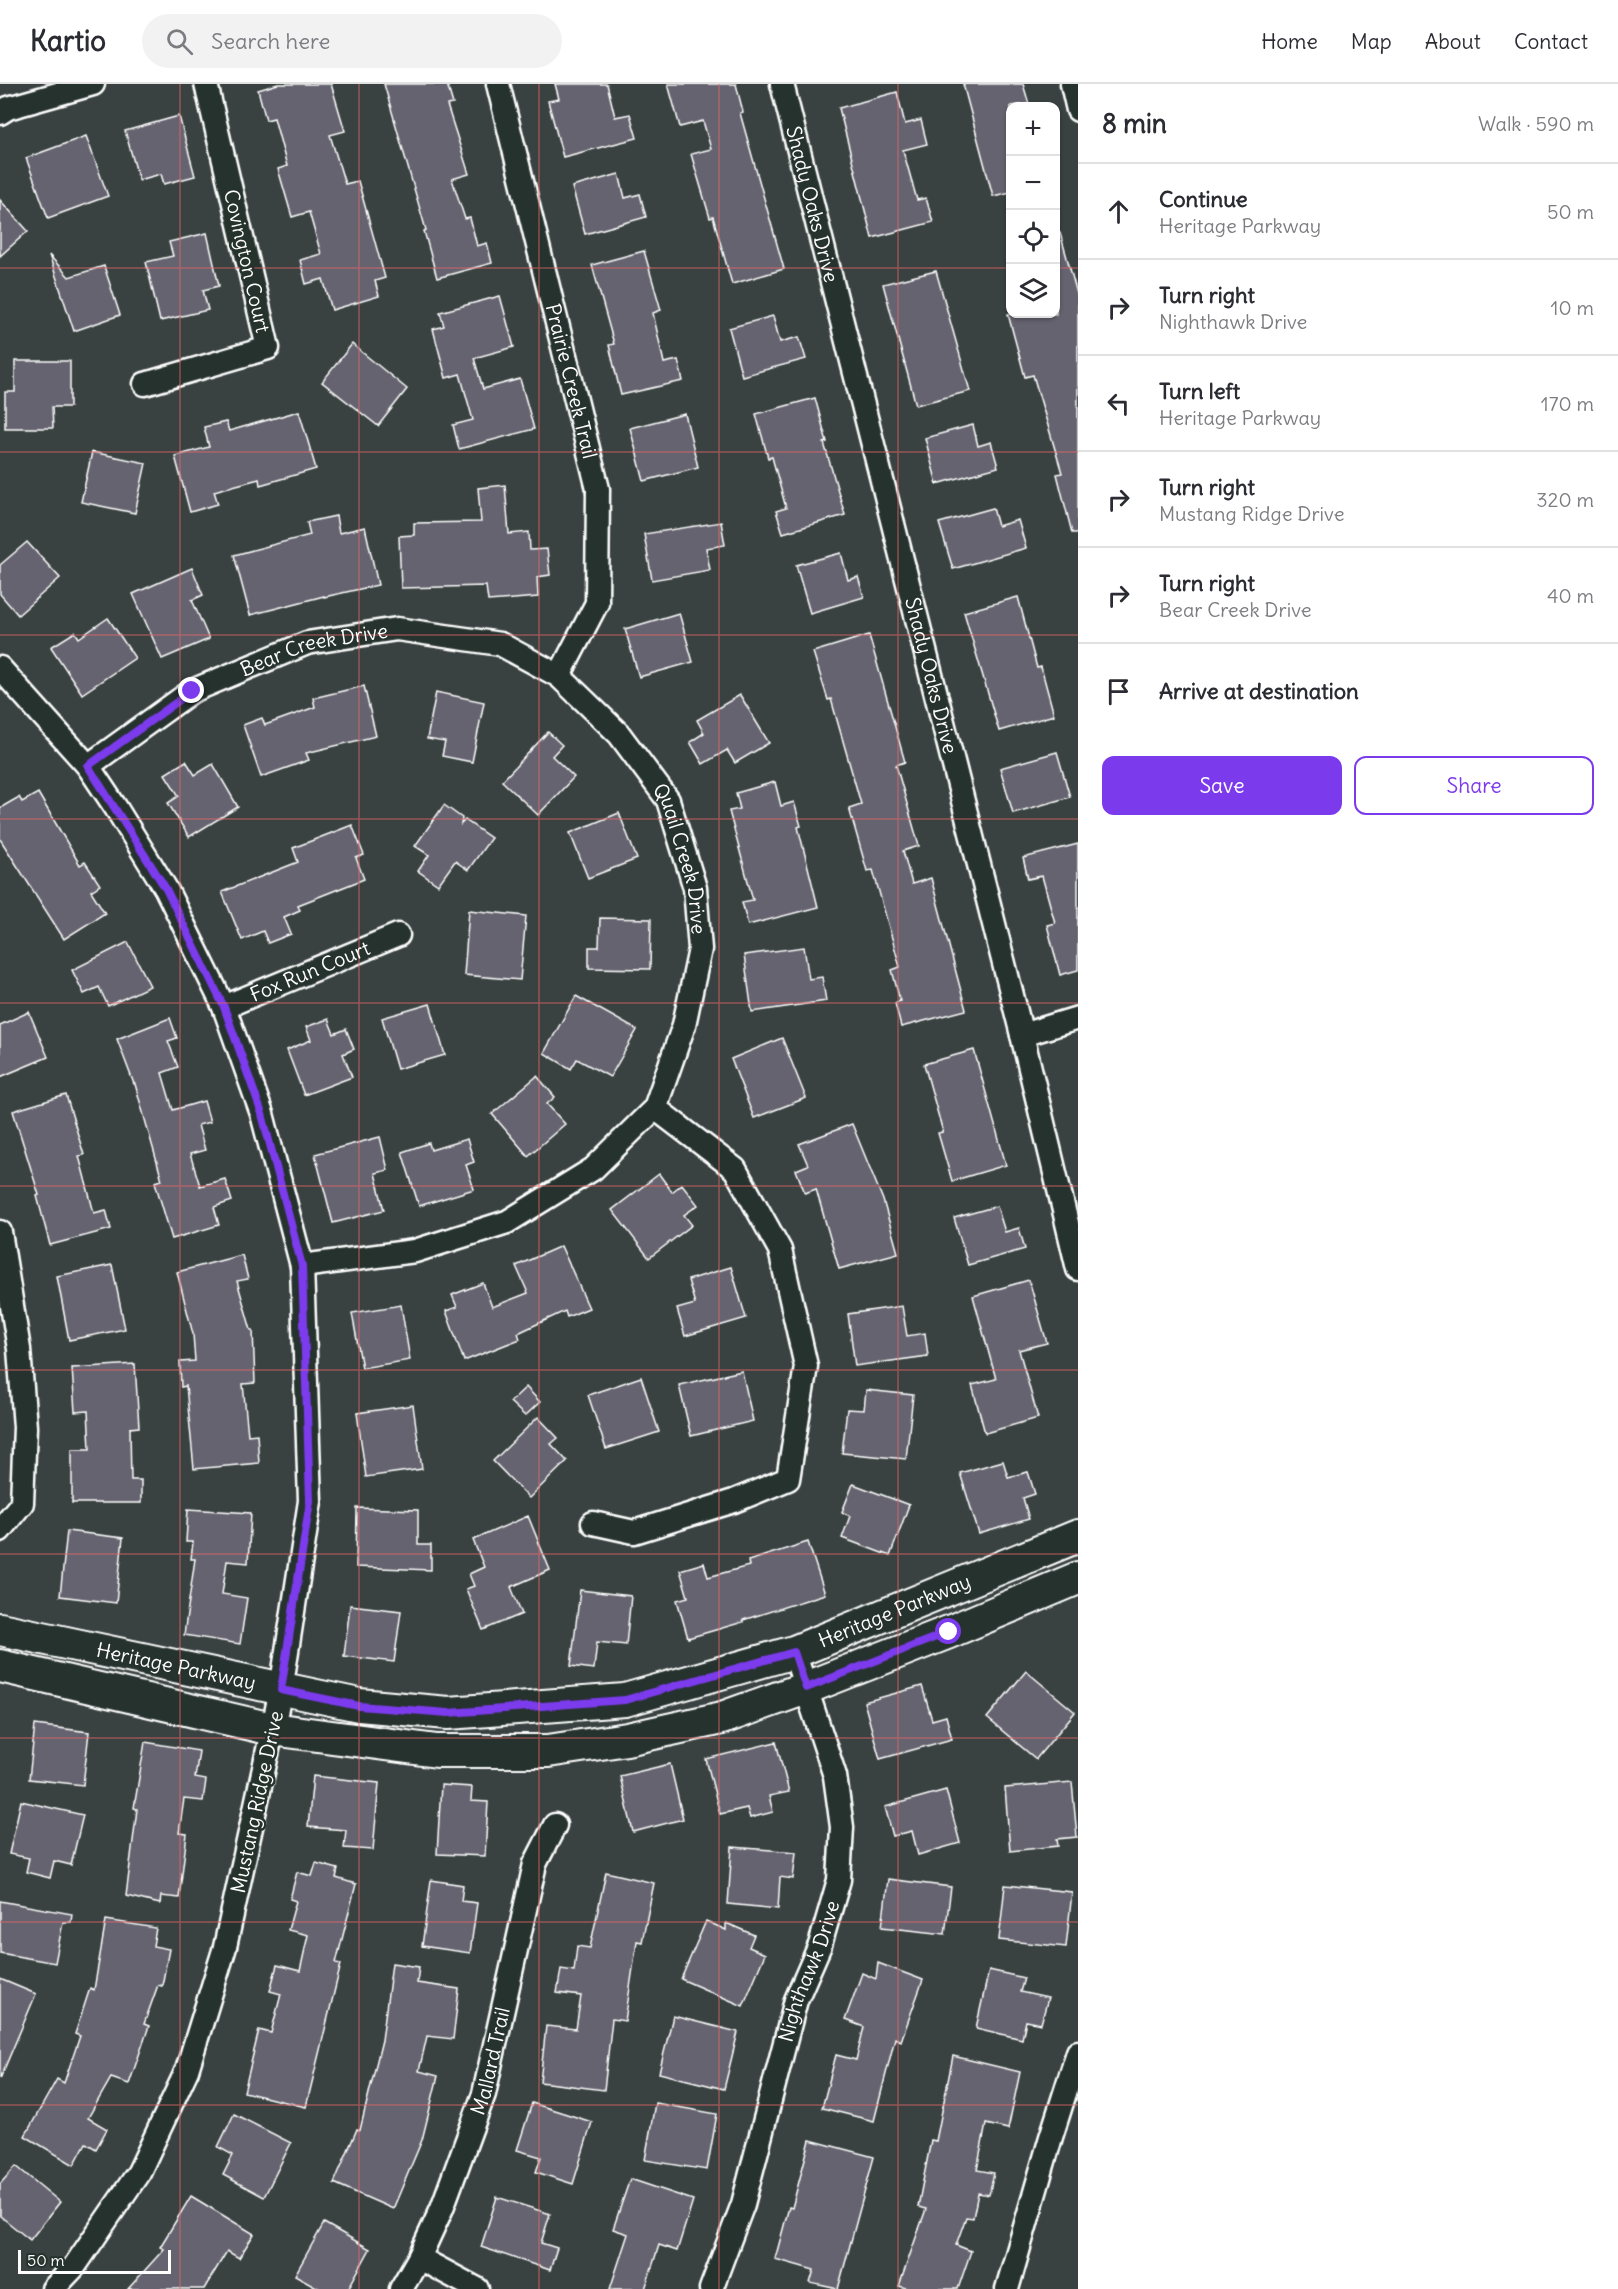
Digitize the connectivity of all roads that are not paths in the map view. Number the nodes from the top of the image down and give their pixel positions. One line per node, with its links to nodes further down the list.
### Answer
1 (93, 84): 7 (street)
2 (206, 84): 8 (street, Covington Court)
3 (498, 84): 10 (street, Prairie Creek Trail)
4 (782, 84): 15 (street, Shady Oaks Drive)
5 (1072, 84): 6 (street)
6 (1078, 110)
7 (0, 113)
8 (144, 384)
9 (0, 668): 11 (street, Mustang Ridge Drive)
10 (559, 676): 11 (street, Bear Creek Drive); 16 (street, Quail Creek Drive)
11 (88, 766): 13 (street, Mustang Ridge Drive)
12 (398, 935): 13 (street, Fox Run Court)
13 (224, 1007): 18 (street, Mustang Ridge Drive)
14 (1078, 1018): 15 (street)
15 (1022, 1035): 19 (street, Shady Oaks Drive)
16 (655, 1108): 18 (street, Quail Creek Drive); 20 (street)
17 (0, 1235): 21 (street)
18 (302, 1266): 28 (street, Mustang Ridge Drive)
19 (1078, 1269)
20 (593, 1523)
21 (0, 1530)
22 (1078, 1536): 25 (main road, Heritage Parkway)
23 (1078, 1578): 27 (main road, Heritage Parkway)
24 (0, 1629): 28 (main road, Heritage Parkway)
25 (794, 1652): 27 (street, Nighthawk Drive); 28 (main road, Heritage Parkway)
26 (0, 1666): 29 (main road, Heritage Parkway)
27 (806, 1688): 29 (main road, Heritage Parkway); 36 (street, Nighthawk Drive)
28 (281, 1690): 29 (street, Mustang Ridge Drive)
29 (272, 1729): 33 (street, Mustang Ridge Drive)
30 (555, 1825): 32 (street, Mallard Trail)
31 (1078, 2052): 37 (street)
32 (419, 2258): 34 (street, Mallard Trail); 35 (street)
33 (53, 2289)
34 (401, 2289)
35 (477, 2289)
36 (711, 2289)
37 (1007, 2289)

